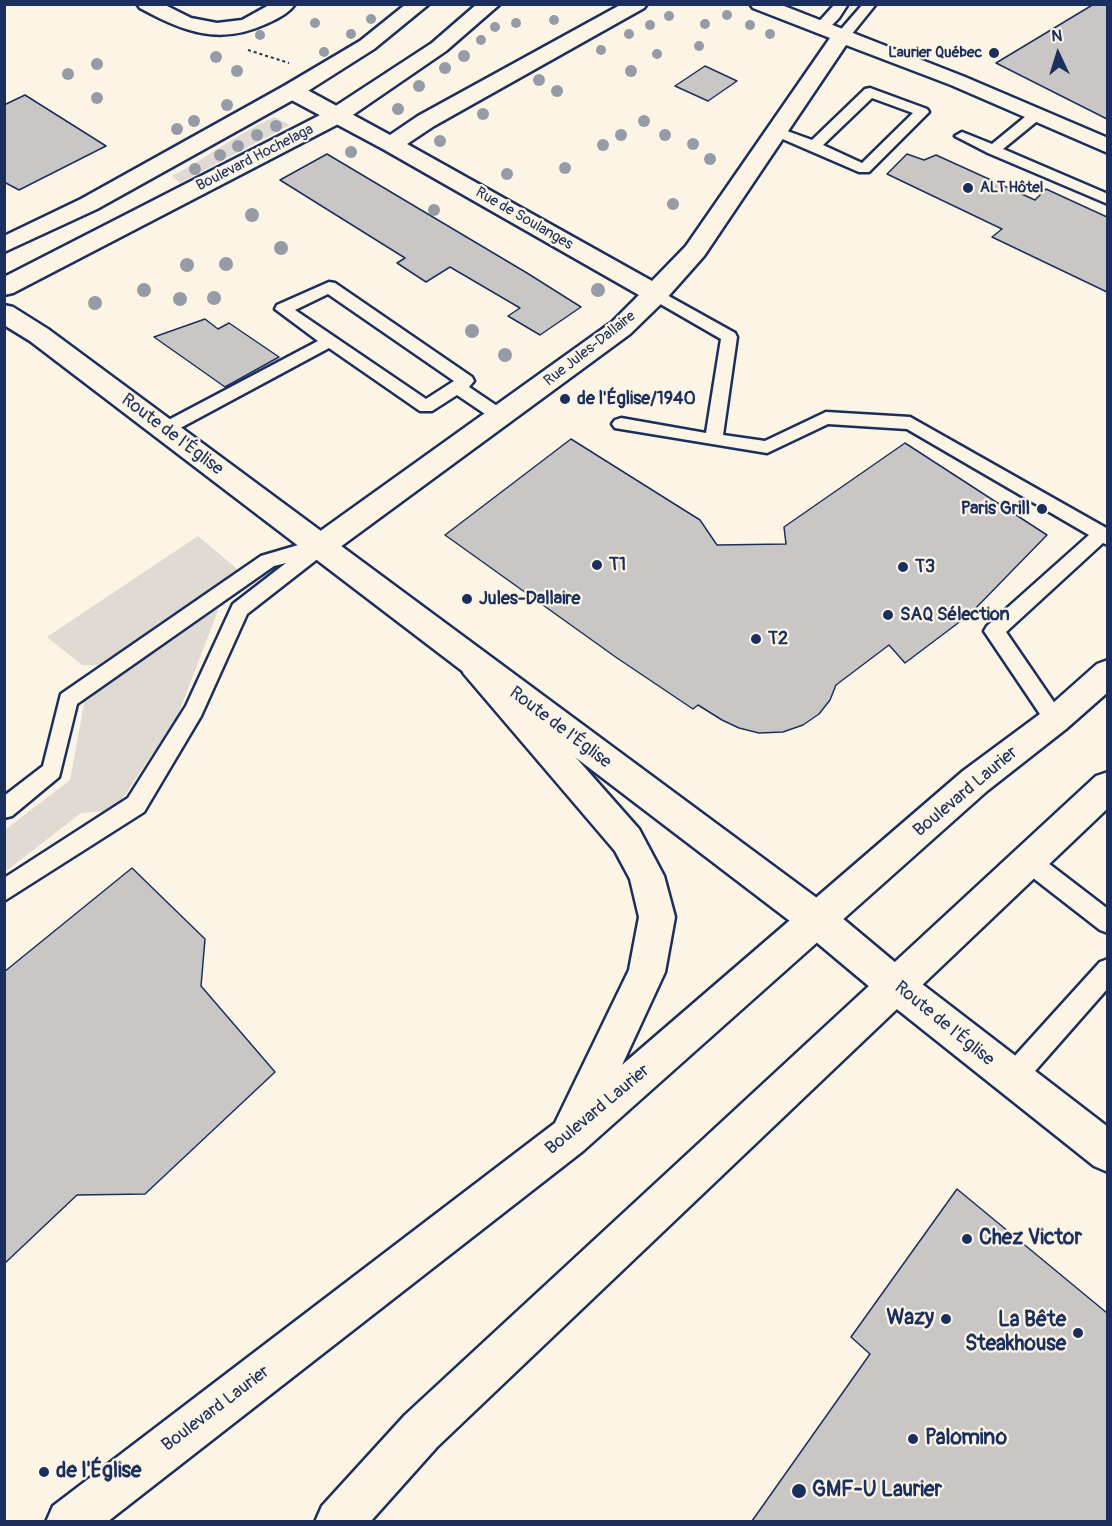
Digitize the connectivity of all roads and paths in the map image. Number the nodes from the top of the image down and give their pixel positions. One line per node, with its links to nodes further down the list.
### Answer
1 (147, 4): 2 (main road)
2 (285, 4)
3 (419, 4): 11 (main road)
4 (490, 4): 13 (main road, Boulevard Hochelaga)
5 (637, 4): 18 (main road)
6 (760, 4): 9 (main road)
7 (842, 4): 9 (lane)
8 (870, 4): 10 (lane)
9 (820, 29): 10 (main road)
10 (842, 37): 12 (main road); 16 (main road, Rue Jules-Dallaire)
11 (292, 91): 13 (main road, Rue de Soulanges); 23 (main road)
12 (1036, 115): 20 (main road); 21 (lane)
13 (336, 116): 18 (main road, Rue de Soulanges); 24 (main road, Boulevard Hochelaga)
14 (918, 116): 15 (lane); 19 (lane); 19 (lane)
15 (936, 123)
16 (776, 131): 19 (lane); 25 (main road, Rue Jules-Dallaire)
17 (962, 136): 21 (lane)
18 (391, 144): 25 (main road, Rue de Soulanges)
19 (814, 146)
20 (1107, 146)
21 (993, 150): 22 (lane)
22 (1107, 200)
23 (4, 245)
24 (4, 287)
25 (656, 294): 29 (main road, Rue Jules-Dallaire); 32 (lane)
26 (4, 313): 31 (main road, Route de l'Église)
27 (330, 341): 28 (lane); 28 (lane); 31 (lane)
28 (457, 387): 29 (lane)
29 (500, 416): 34 (main road, Rue Jules-Dallaire)
30 (621, 424): 32 (lane)
31 (165, 429): 34 (main road, Route de l'Église)
32 (714, 440): 33 (lane)
33 (1105, 536): 37 (lane)
34 (322, 545): 35 (main road, Route de l'Église); 39 (lane); 41 (lane)
35 (475, 665): 42 (main road, Route de l'Église); 47 (main road)
36 (1107, 673): 37 (main road, Boulevard Laurier)
37 (1055, 720): 42 (main road, Boulevard Laurier)
38 (1107, 786): 40 (main road)
39 (4, 808)
40 (1027, 860): 43 (lane); 45 (main road)
41 (4, 891)
42 (816, 919): 45 (main road, Route de l'Église); 47 (main road, Boulevard Laurier)
43 (1107, 923)
44 (1107, 970): 46 (lane)
45 (896, 986): 46 (main road, Route de l'Église); 50 (main road)
46 (1012, 1078): 48 (main road, Route de l'Église)
47 (569, 1137): 49 (main road, Boulevard Laurier)
48 (1107, 1152)
49 (69, 1521)
50 (338, 1521)

